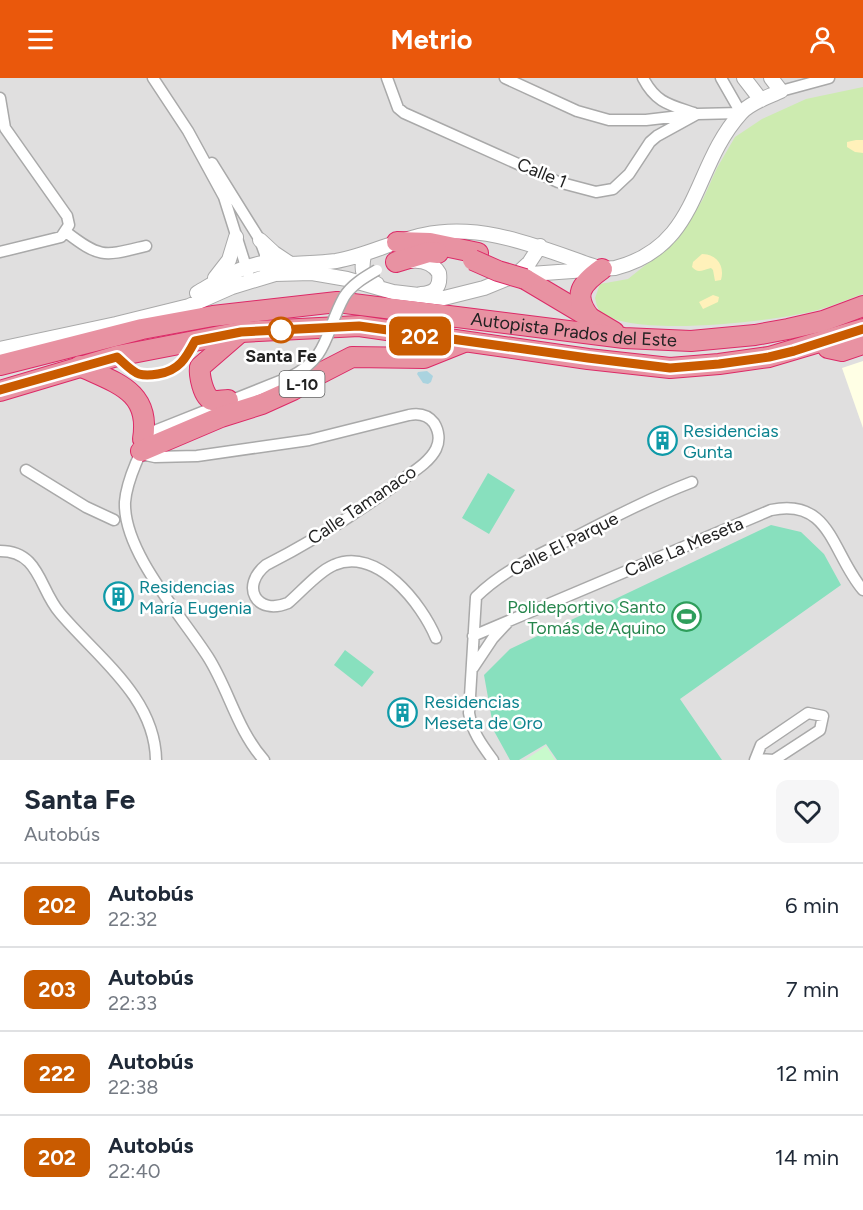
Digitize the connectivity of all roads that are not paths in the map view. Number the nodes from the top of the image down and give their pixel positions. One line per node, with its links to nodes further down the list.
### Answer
1 (153, 78): 14 (street)
2 (387, 78): 13 (street, Calle 1)
3 (505, 78): 13 (street)
4 (643, 78): 13 (street)
5 (721, 78): 12 (street)
6 (744, 78): 11 (street)
7 (771, 78): 9 (street)
8 (826, 78): 9 (street)
9 (781, 91): 11 (street)
10 (0, 98): 15 (street)
11 (761, 100): 12 (street)
12 (741, 113): 13 (street); 26 (street)
13 (698, 114)
14 (188, 131): 16 (street); 17 (street)
15 (66, 232): 19 (street); 21 (street)
16 (236, 237): 27 (street); 30 (street)
17 (260, 240): 24 (street); 25 (street)
18 (397, 242): 20 (street); 22 (street); 28 (highway)
19 (146, 246)
20 (540, 246): 26 (street); 28 (street)
21 (0, 252)
22 (364, 255): 24 (street); 29 (street)
23 (396, 262): 28 (highway, bridge); 31 (street); 45 (street, bridge)
24 (291, 264): 25 (street)
25 (265, 269): 27 (street); 29 (street)
26 (602, 269): 28 (street); 34 (highway)
27 (248, 274): 30 (street); 33 (street)
28 (520, 277): 31 (street); 34 (highway)
29 (393, 292): 31 (street)
30 (197, 293): 33 (street)
31 (421, 294)
32 (863, 306): 37 (highway, Autopista Prados del Este)
33 (170, 310): 41 (street)
34 (590, 318): 37 (highway)
35 (863, 329): 39 (highway, Autopista Prados del Este / L-10)
36 (241, 332): 38 (highway, Autopista Prados del Este / L-10); 43 (highway, Autopista Prados del Este / L-10); 45 (highway)
37 (624, 338): 42 (highway, Autopista Prados del Este)
38 (466, 341): 39 (highway, Autopista Prados del Este / L-10); 46 (highway, L-10)
39 (817, 344): 40 (highway, L-10)
40 (863, 344)
41 (0, 349)
42 (0, 365)
43 (80, 366): 44 (highway, Autopista Prados del Este / L-10); 46 (highway)
44 (0, 391)
45 (228, 400): 46 (street)
46 (142, 448): 54 (street, Calle Tamanaco); 58 (street)
47 (26, 470): 49 (street)
48 (692, 482): 53 (street, Calle El Parque)
49 (114, 520)
50 (0, 550): 57 (street)
51 (863, 590): 52 (street, Calle La Meseta)
52 (510, 620): 53 (street, Calle La Meseta); 55 (street)
53 (473, 636): 55 (street, Calle El Parque)
54 (436, 638)
55 (473, 668): 59 (street, Calle El Parque)
56 (756, 759): 56 (street)
57 (156, 760)
58 (264, 760)
59 (493, 760)

